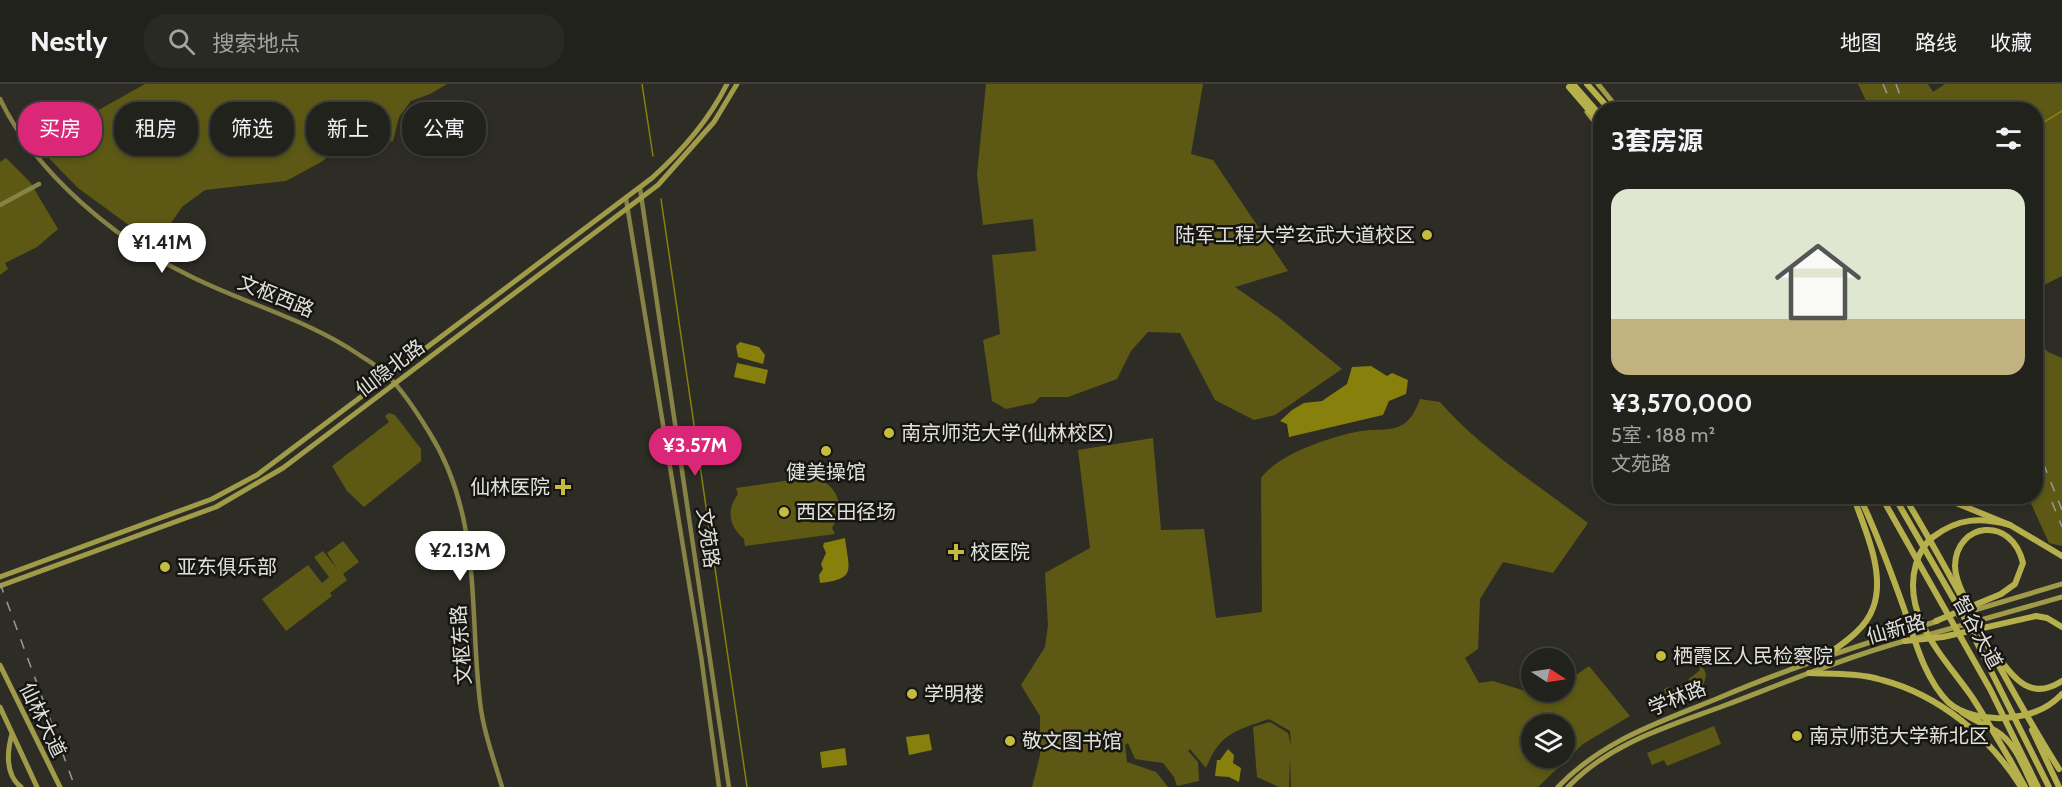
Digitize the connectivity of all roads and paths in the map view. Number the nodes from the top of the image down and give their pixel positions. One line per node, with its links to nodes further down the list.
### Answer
1 (727, 84): 13 (main road, 仙隐北路)
2 (737, 84): 14 (main road, 仙隐北路)
3 (1587, 84): 7 (highway)
4 (1598, 84): 8 (main road)
5 (1569, 85): 9 (highway); 10 (highway); 11 (main road)
6 (0, 99): 18 (main road, 文枢西路)
7 (1603, 102)
8 (1613, 102)
9 (1593, 108)
10 (1593, 114)
11 (1593, 119)
12 (39, 184): 16 (main road)
13 (640, 188): 14 (main road, 文苑路); 15 (main road, 仙隐北路)
14 (643, 197): 17 (main road, 仙隐北路); 20 (main road, 文苑路)
15 (626, 199): 17 (main road, 文苑路); 18 (main road, 仙隐北路)
16 (0, 205)
17 (628, 209): 19 (main road, 仙隐北路); 21 (main road, 文苑路)
18 (388, 376): 19 (main road, 文枢东路); 30 (main road, 仙隐北路)
19 (393, 383): 32 (main road, 仙隐北路); 52 (main road, 文枢东路)
20 (674, 410): 21 (main road); 54 (main road, 文苑路)
21 (662, 411): 53 (main road, 文苑路)
22 (1855, 504): 39 (highway)
23 (1862, 504): 45 (highway, bridge)
24 (1886, 504): 60 (highway, 智谷大道, bridge)
25 (1899, 504): 61 (highway, 智谷大道, bridge)
26 (1909, 504): 34 (highway, bridge)
27 (1959, 504): 28 (highway, bridge)
28 (2010, 525): 29 (highway); 58 (highway, bridge)
29 (2060, 556)
30 (0, 577)
31 (2062, 584): 35 (main road, 仙新路)
32 (0, 586)
33 (2062, 597): 37 (main road, 仙新路)
34 (1968, 606): 35 (highway, bridge); 38 (highway, bridge)
35 (1936, 621): 39 (main road, 仙新路)
36 (2062, 627): 37 (highway)
37 (1905, 641): 41 (main road, 仙新路)
38 (1993, 650): 42 (highway, bridge); 46 (highway, bridge)
39 (1821, 659): 55 (main road, 学林路)
40 (0, 665): 51 (main road, 仙林大道)
41 (1809, 673): 56 (main road, 学林路); 57 (highway)
42 (2062, 681)
43 (2062, 694): 45 (highway, bridge)
44 (0, 707): 47 (main road, 仙林大道)
45 (1962, 712): 59 (highway, bridge)
46 (2027, 719): 48 (highway, bridge); 62 (highway, bridge)
47 (12, 734): 49 (main road); 50 (main road, 仙林大道)
48 (2062, 776)
49 (21, 787)
50 (38, 787)
51 (60, 787)
52 (502, 787)
53 (719, 787)
54 (729, 787)
55 (1558, 787)
56 (1568, 787)
57 (2021, 787)
58 (2025, 787)
59 (2033, 787)
60 (2038, 787)
61 (2049, 787)
62 (2059, 787)

